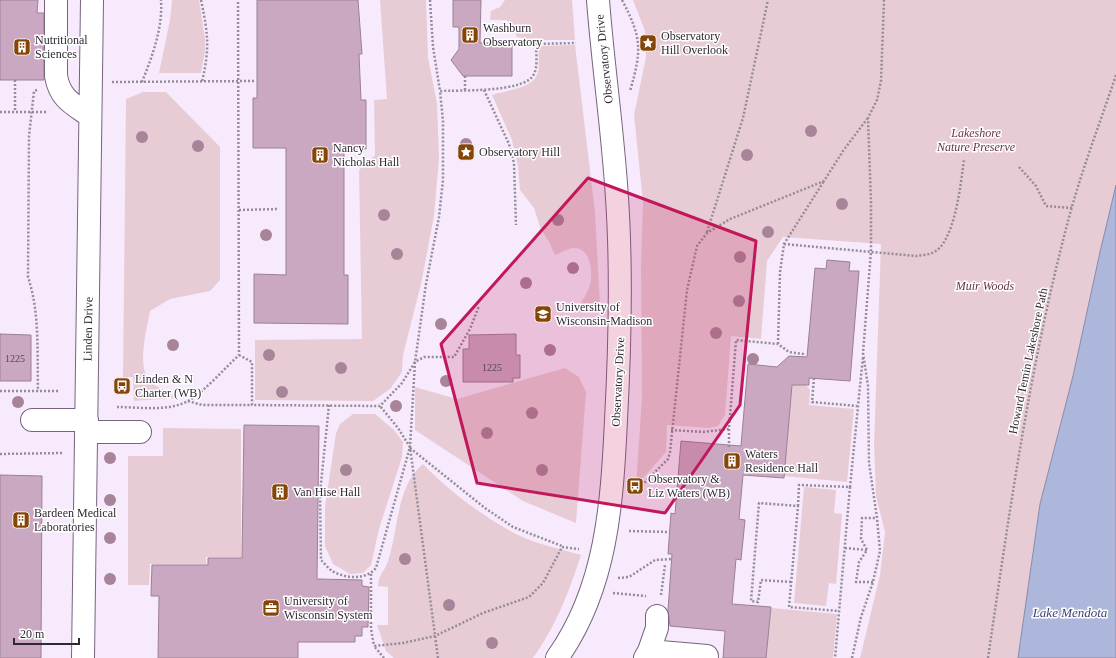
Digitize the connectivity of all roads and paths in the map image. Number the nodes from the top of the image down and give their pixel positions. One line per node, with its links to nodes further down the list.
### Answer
1 (56, 0): 29 (street)
2 (92, 0): 17 (street, Linden Drive)
3 (161, 0): 18 (path)
4 (201, 0): 19 (path)
5 (238, 0): 15 (path)
6 (430, 0): 23 (path)
7 (598, 0): 93 (street, Observatory Drive)
8 (622, 0): 24 (path)
9 (768, 0): 38 (path)
10 (884, 0): 30 (path)
11 (576, 43): 22 (path)
12 (1116, 75): 34 (path, Howard Temin Lakeshore Path)
13 (465, 76): 21 (path)
14 (15, 80): 26 (path)
15 (238, 81): 16 (path); 19 (path); 36 (path)
16 (256, 81)
17 (91, 82): 18 (path); 29 (street, Linden Drive)
18 (142, 82): 19 (path)
19 (202, 82)
20 (41, 90): 27 (path)
21 (464, 90): 22 (path); 23 (path)
22 (484, 90): 37 (path)
23 (440, 91): 46 (path)
24 (628, 96)
25 (0, 112): 26 (path)
26 (15, 112): 27 (path)
27 (31, 112): 28 (path); 49 (path)
28 (51, 112)
29 (90, 116): 58 (street, Linden Drive)
30 (868, 118): 33 (path); 40 (path)
31 (964, 160): 40 (path)
32 (1019, 167): 34 (path)
33 (824, 181): 38 (path); 39 (path)
34 (1072, 208): 96 (path, Howard Temin Lakeshore Path)
35 (279, 209): 36 (path)
36 (239, 210): 44 (path)
37 (516, 225)
38 (707, 233): 60 (path)
39 (784, 244): 40 (path); 42 (path)
40 (871, 252): 43 (path)
41 (479, 306): 46 (path)
42 (778, 344): 45 (path); 59 (path)
43 (863, 353): 55 (path); 69 (path)
44 (239, 354): 51 (path); 52 (path)
45 (803, 357)
46 (414, 362): 54 (path); 62 (path)
47 (814, 378): 55 (path)
48 (0, 391): 49 (path)
49 (38, 391): 50 (path)
50 (60, 391)
51 (188, 401): 52 (path); 56 (path)
52 (252, 405): 53 (path)
53 (329, 405): 54 (path); 78 (path)
54 (380, 406): 62 (path)
55 (857, 406): 66 (path)
56 (117, 407)
57 (32, 420): 58 (street)
58 (86, 426): 61 (street); 90 (street, Linden Drive)
59 (729, 429): 60 (path); 63 (path)
60 (671, 430): 67 (path)
61 (140, 432)
62 (410, 447): 72 (path); 78 (path); 86 (path)
63 (729, 447)
64 (62, 453): 65 (path)
65 (0, 454)
66 (850, 487): 68 (path); 74 (path)
67 (637, 491)
68 (798, 506): 80 (path); 80 (path)
69 (877, 518): 75 (path); 81 (path)
70 (629, 531): 71 (path)
71 (670, 532)
72 (562, 546): 73 (path); 86 (path)
73 (575, 548)
74 (845, 548): 75 (path); 85 (path)
75 (867, 550): 81 (path)
76 (672, 559): 79 (path)
77 (664, 565): 84 (path)
78 (371, 574): 87 (path)
79 (618, 578)
80 (791, 582): 85 (path)
81 (873, 582): 95 (path)
82 (613, 593): 83 (path)
83 (647, 596)
84 (656, 607): 88 (street)
85 (839, 611): 94 (path)
86 (435, 636): 87 (path); 92 (path)
87 (374, 646): 91 (path)
88 (647, 655): 89 (street)
89 (707, 656)
90 (83, 658)
91 (384, 658)
92 (438, 658)
93 (557, 658)
94 (835, 658)
95 (852, 658)
96 (988, 658)

